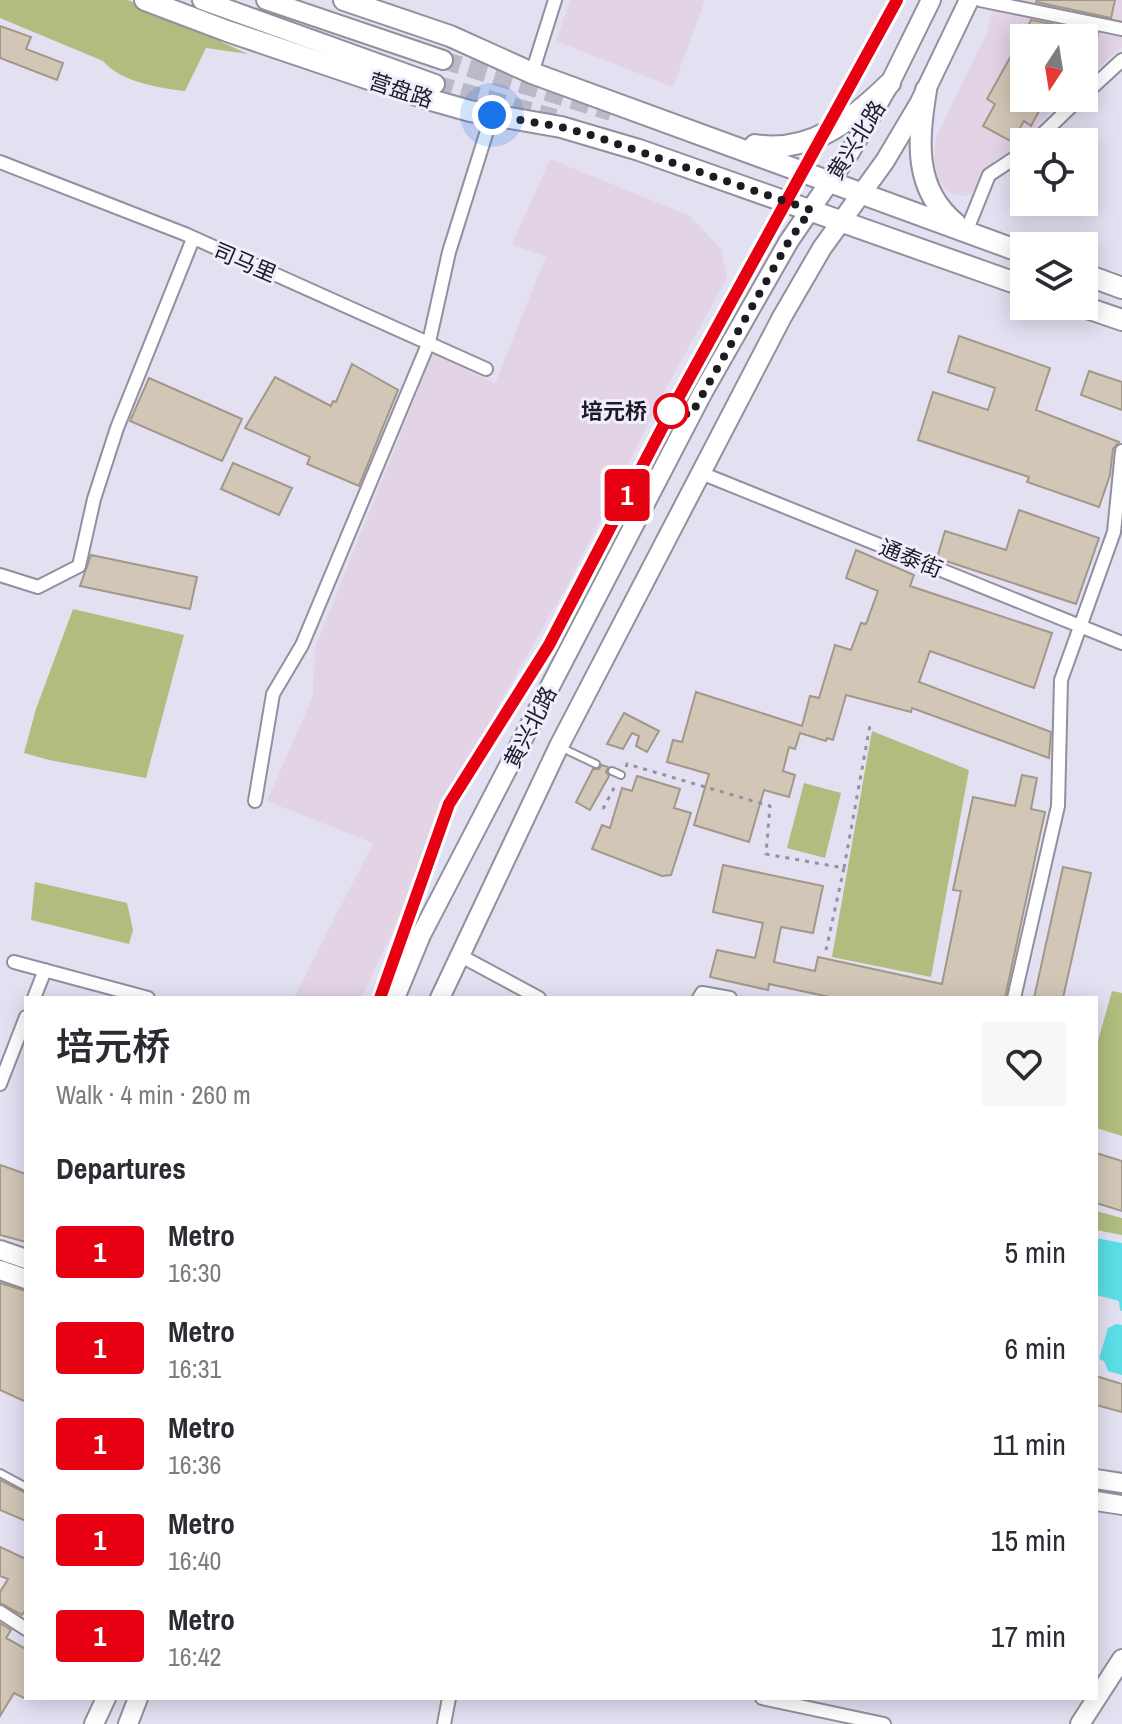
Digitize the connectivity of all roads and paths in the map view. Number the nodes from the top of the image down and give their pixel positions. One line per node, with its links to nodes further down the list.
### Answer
1 (145, 0): 18 (main road, 营盘路)
2 (202, 0): 15 (main road, 营盘路)
3 (266, 0): 10 (main road, 营盘路)
4 (344, 0): 12 (main road)
5 (555, 0): 12 (street)
6 (969, 0): 16 (main road, 黄兴北路)
7 (980, 0): 9 (street)
8 (928, 1): 14 (main road, 黄兴北路)
9 (1122, 29)
10 (443, 60)
11 (1122, 60): 13 (street)
12 (532, 73): 20 (main road)
13 (1098, 82)
14 (890, 83): 20 (main road); 23 (main road, 黄兴北路)
15 (435, 84)
16 (926, 90): 24 (main road, 黄兴北路); 27 (main road)
17 (1065, 112): 19 (street)
18 (492, 115): 25 (main road, 营盘路); 35 (street)
19 (1049, 128)
20 (720, 140): 23 (main road)
21 (1010, 161): 27 (street)
22 (0, 162): 28 (street, 司马里)
23 (831, 181): 24 (main road); 25 (main road, 黄兴北路)
24 (861, 193): 26 (main road, 黄兴北路); 27 (main road)
25 (811, 210): 26 (main road, 营盘路); 56 (main road, 黄兴北路)
26 (841, 221): 31 (main road, 营盘路); 38 (main road, 黄兴北路)
27 (966, 232): 29 (main road)
28 (193, 239): 35 (street, 司马里); 39 (street)
29 (1010, 248)
30 (1098, 279): 32 (main road)
31 (1010, 281)
32 (1122, 288)
33 (1098, 312): 34 (main road)
34 (1122, 320)
35 (429, 342): 36 (street, 司马里); 47 (street)
36 (486, 369)
37 (1122, 451): 40 (street)
38 (701, 473): 40 (street, 通泰街); 43 (main road, 黄兴北路)
39 (0, 575)
40 (1080, 626): 41 (street, 通泰街); 61 (street)
41 (1122, 643)
42 (870, 725): 49 (path)
43 (559, 746): 44 (lane); 51 (main road, 黄兴北路)
44 (596, 764)
45 (612, 771): 46 (lane)
46 (621, 775): 48 (path); 49 (path)
47 (255, 801)
48 (603, 809)
49 (844, 868): 50 (path)
50 (826, 950)
51 (459, 955): 57 (main road, 黄兴北路); 58 (street)
52 (14, 962): 53 (street)
53 (45, 970): 54 (street); 55 (street)
54 (35, 996)
55 (141, 996)
56 (396, 996)
57 (441, 996)
58 (535, 996)
59 (700, 996): 60 (street)
60 (719, 996)
61 (1014, 996)
62 (24, 1022): 63 (street)
63 (0, 1084)
64 (0, 1250): 65 (main road)
65 (24, 1258)
66 (0, 1270): 67 (main road)
67 (24, 1278)
68 (0, 1473): 71 (lane)
69 (1098, 1479): 70 (main road)
70 (1122, 1483)
71 (24, 1486)
72 (1098, 1501): 73 (main road)
73 (1122, 1505)
74 (0, 1612): 75 (street)
75 (24, 1628)
76 (1122, 1659): 77 (main road)
77 (1098, 1696)
78 (105, 1700): 83 (main road)
79 (137, 1700): 84 (main road)
80 (449, 1700): 85 (street)
81 (771, 1700): 86 (street)
82 (1096, 1700): 87 (main road)
83 (94, 1724)
84 (128, 1724)
85 (444, 1724)
86 (884, 1724)
87 (1080, 1724)

